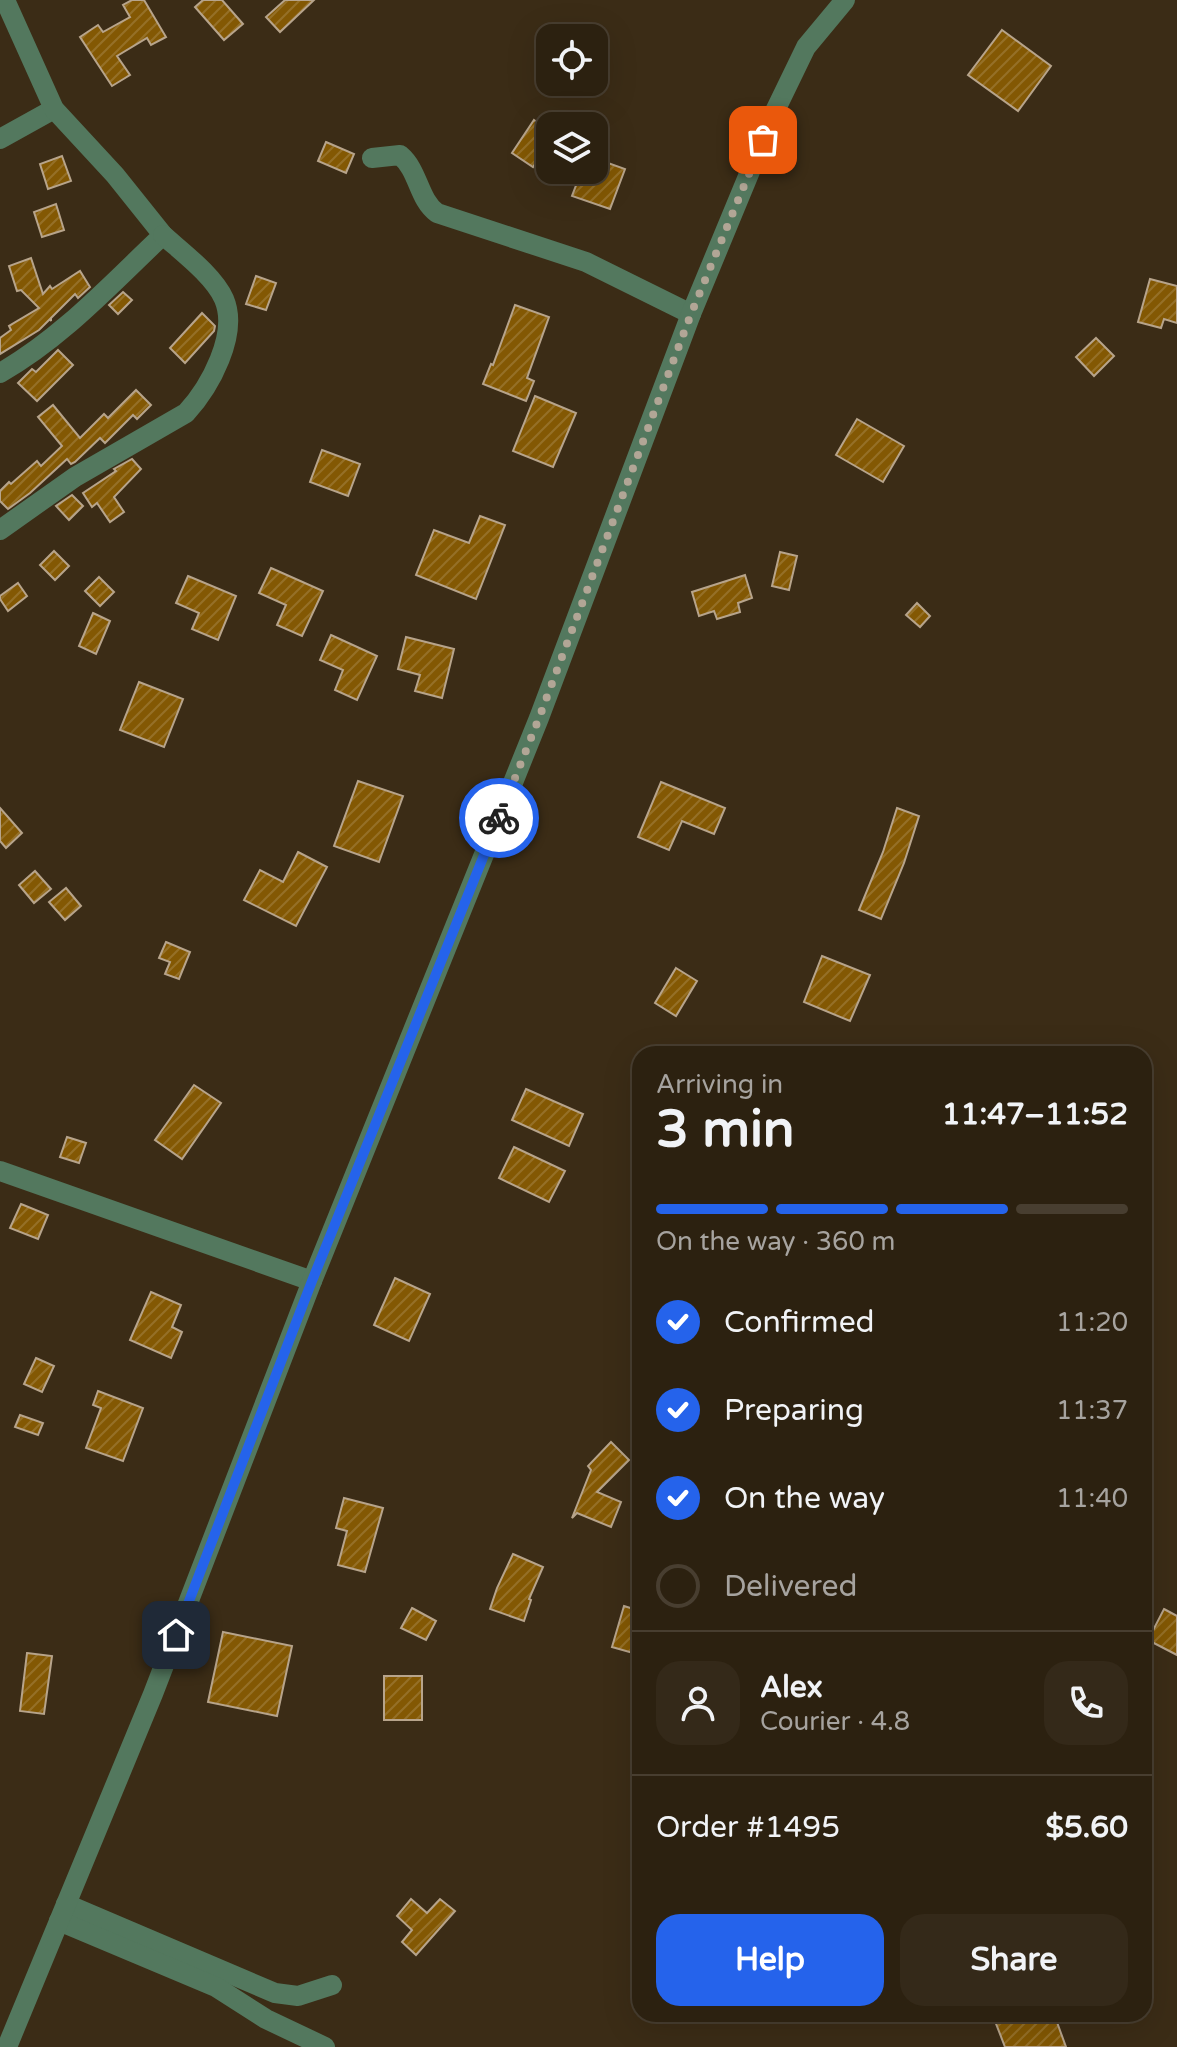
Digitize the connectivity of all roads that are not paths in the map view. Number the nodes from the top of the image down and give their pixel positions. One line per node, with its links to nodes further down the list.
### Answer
1 (5, 0): 3 (street)
2 (845, 0): 7 (street)
3 (54, 109): 4 (street); 6 (street)
4 (0, 139)
5 (372, 158): 7 (street)
6 (163, 235): 8 (street); 9 (street)
7 (691, 314): 11 (street)
8 (0, 373)
9 (0, 530)
10 (0, 1171): 11 (street)
11 (312, 1281): 12 (street)
12 (63, 1912): 13 (street); 14 (street); 15 (street)
13 (332, 1985)
14 (7, 2047)
15 (325, 2047)

